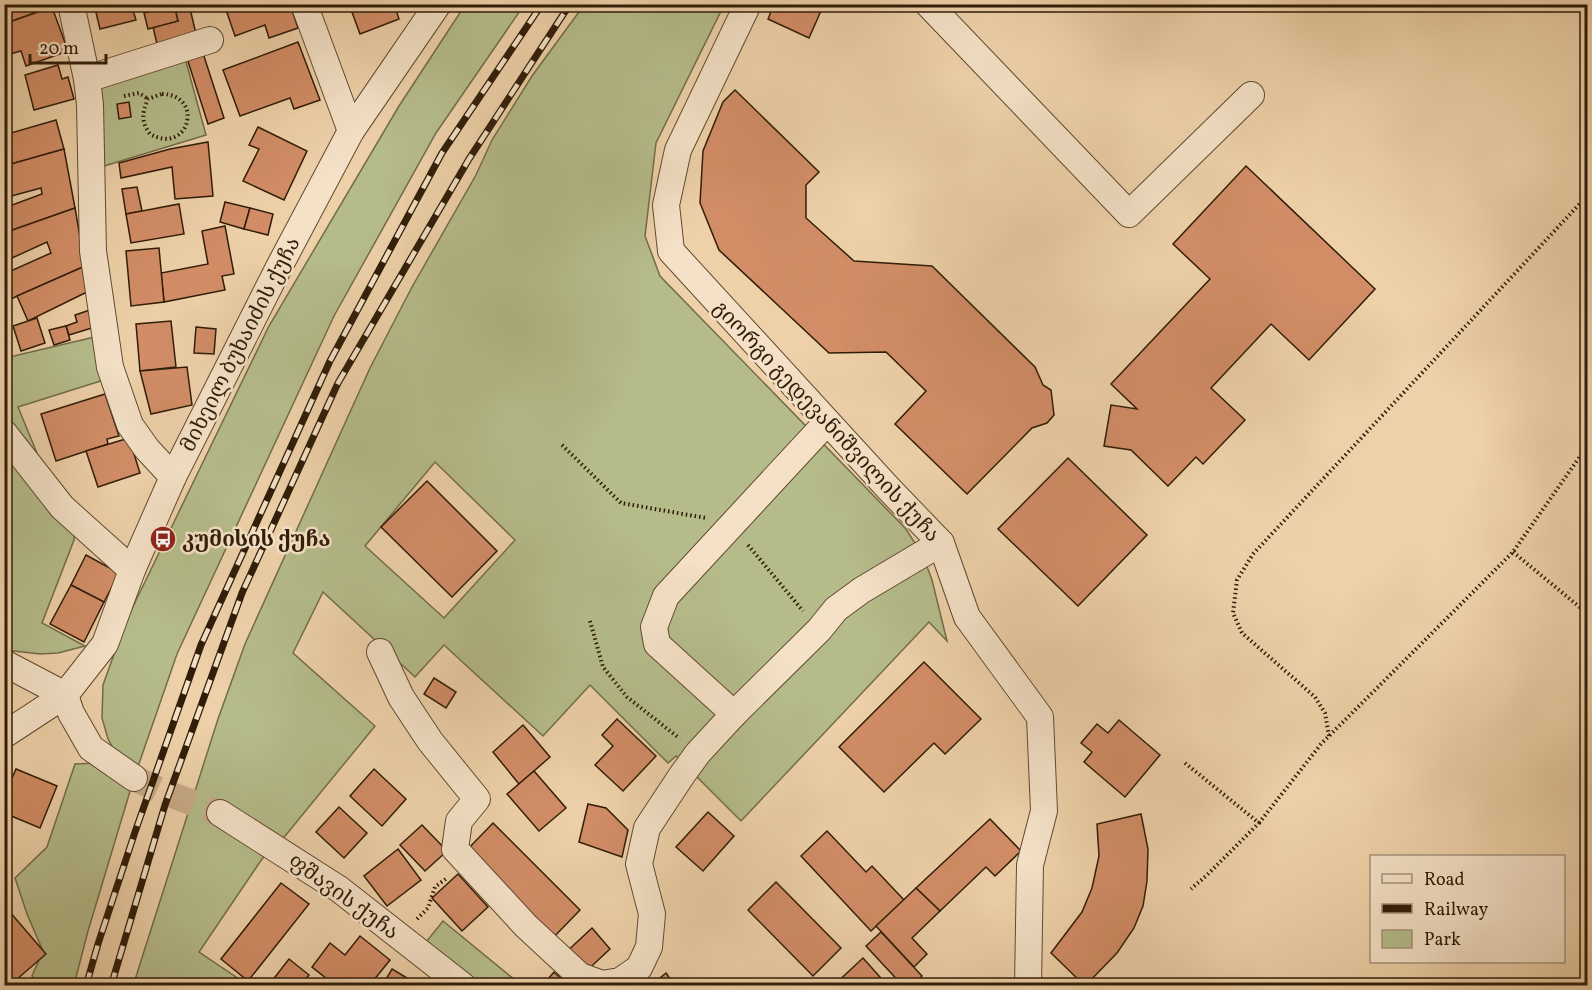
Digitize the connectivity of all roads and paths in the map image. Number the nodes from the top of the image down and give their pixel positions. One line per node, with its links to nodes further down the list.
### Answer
1 (71, 4): 7 (street)
2 (303, 4): 11 (street)
3 (438, 4): 11 (street, მიხეილ ბუხაიძის ქუჩა)
4 (748, 4): 13 (street, გიორგი გედევანიშვილის ქუჩა)
5 (928, 4): 8 (street)
6 (210, 40): 7 (street)
7 (87, 79): 10 (street)
8 (1251, 95)
9 (148, 99): 9 (path); 10 (path)
10 (90, 105): 16 (street)
11 (351, 131): 16 (street, მიხეილ ბუხაიძის ქუჩა)
12 (1587, 195): 27 (path)
13 (827, 422): 17 (street, გიორგი გედევანიშვილის ქუჩა); 25 (street)
14 (4, 432): 19 (street)
15 (1587, 445): 18 (path)
16 (173, 477): 19 (street, მიხეილ ბუხაიძის ქუჩა)
17 (941, 543): 25 (street); 37 (street, გიორგი გედევანიშვილის ქუჩა)
18 (1513, 552): 20 (path); 27 (path)
19 (132, 570): 24 (street, მიხეილ ბუხაიძის ქუჩა)
20 (1587, 614)
21 (590, 621): 28 (path)
22 (380, 652): 33 (street)
23 (4, 663): 24 (street)
24 (65, 695): 26 (street, მიხეილ ბუხაიძის ქუჩა); 30 (street)
25 (734, 714): 28 (street)
26 (4, 735)
27 (1329, 736): 32 (path)
28 (698, 753): 33 (street)
29 (1185, 763): 32 (path)
30 (134, 778)
31 (220, 813): 35 (street, ფშავის ქუჩა)
32 (1259, 823): 34 (path)
33 (468, 862): 35 (path)
34 (1191, 889)
35 (400, 937): 36 (street, ფშავის ქუჩა)
36 (463, 986)
37 (1028, 986)

